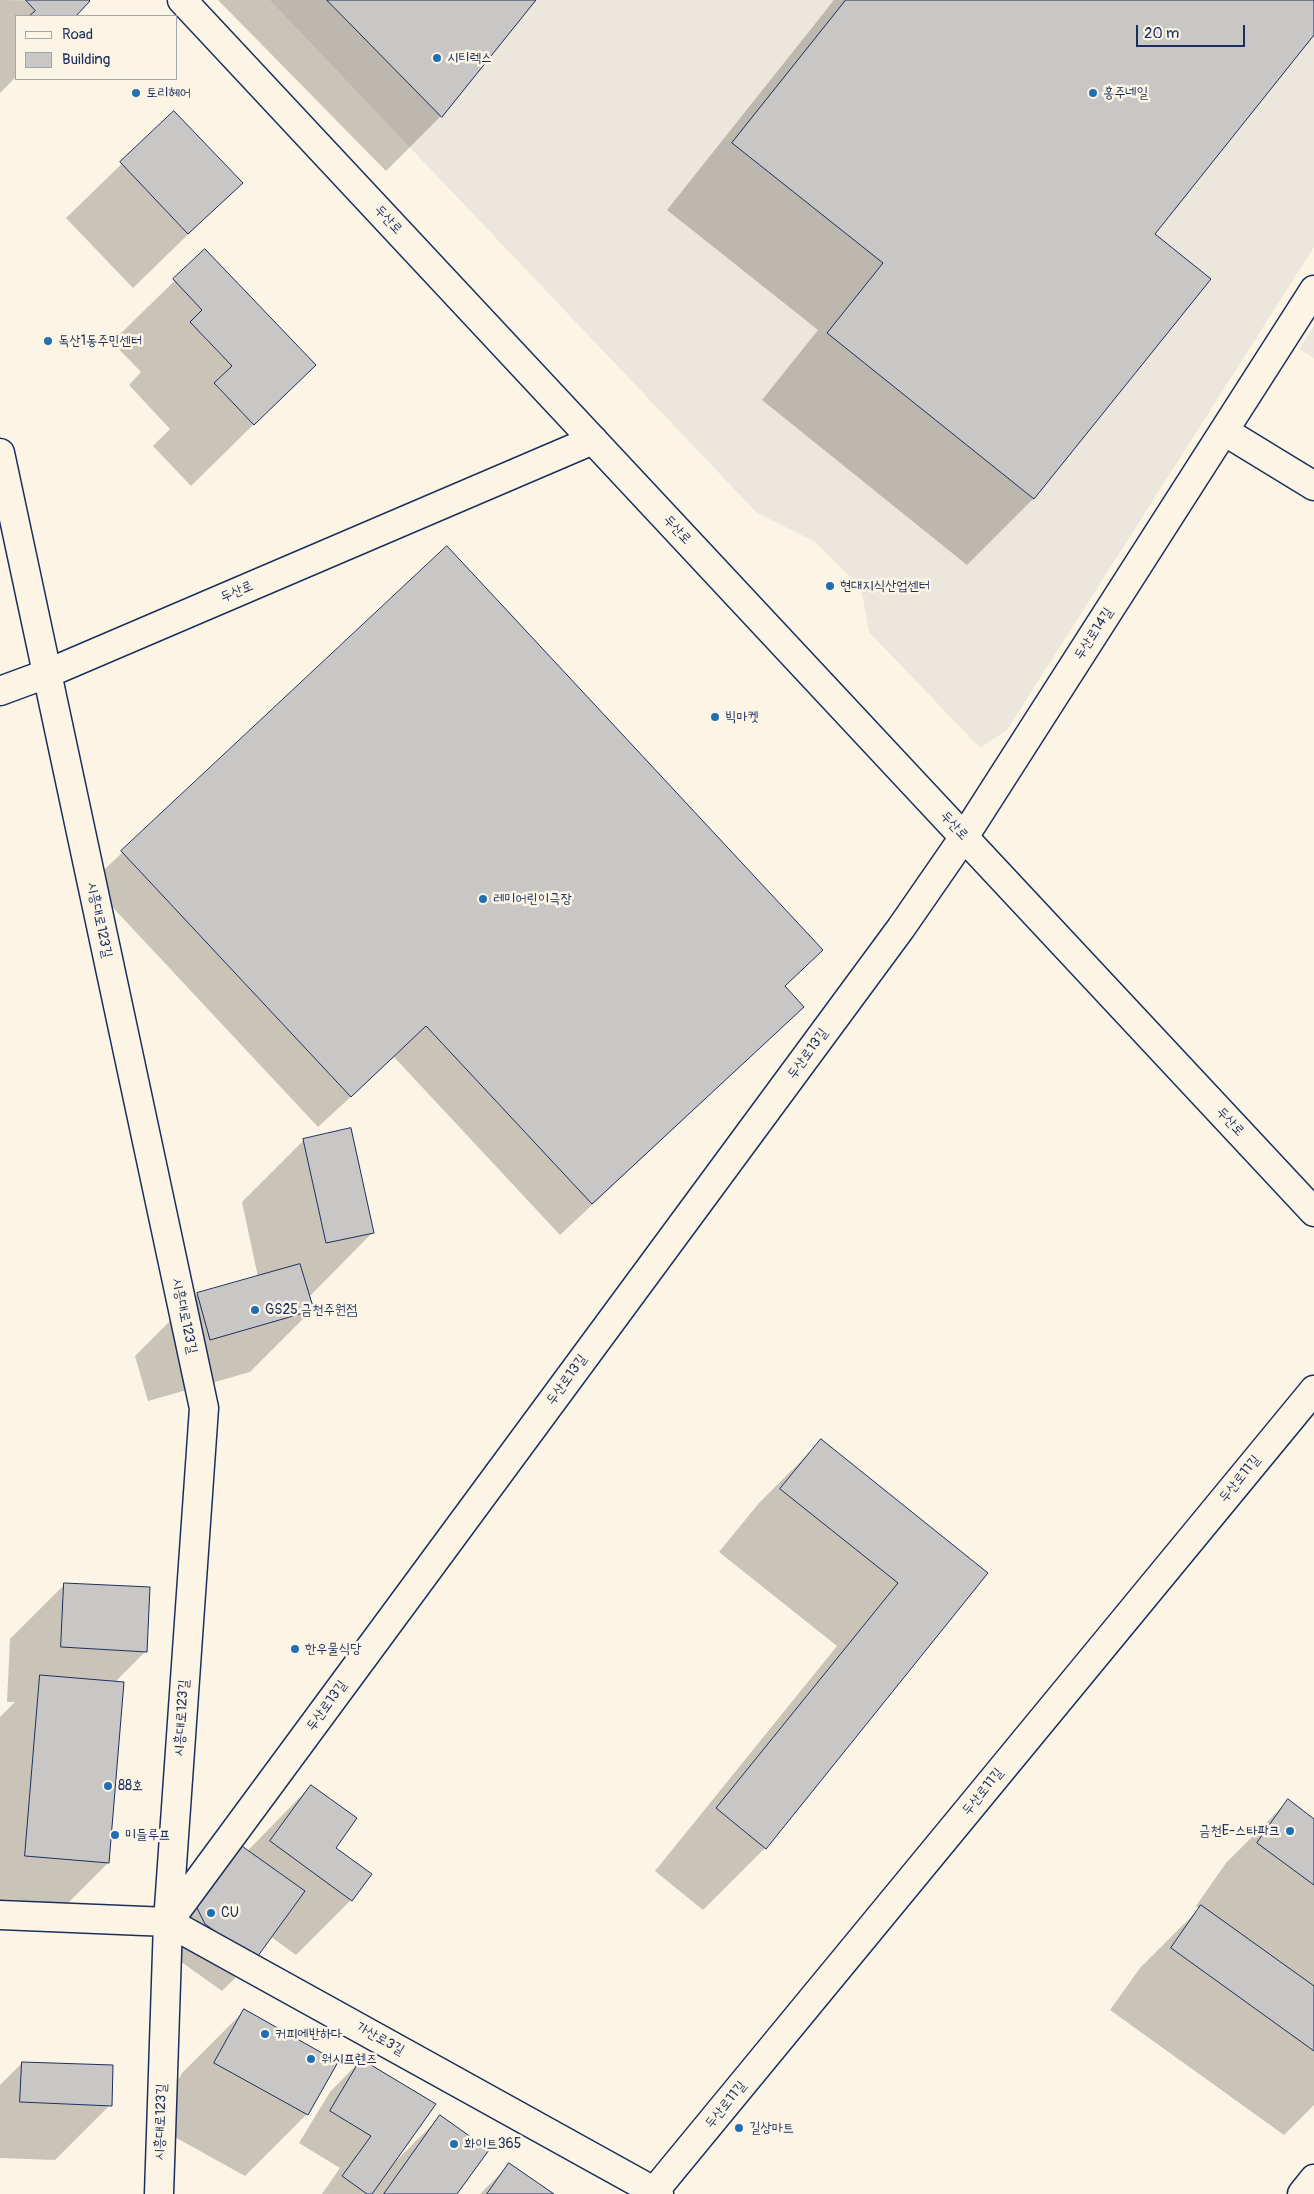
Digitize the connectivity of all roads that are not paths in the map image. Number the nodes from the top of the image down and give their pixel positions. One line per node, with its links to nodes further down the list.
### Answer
1 (182, 0): 4 (street, 두산로)
2 (1314, 290): 3 (street, 두산로14길)
3 (1224, 430): 6 (street); 9 (street, 두산로14길)
4 (593, 440): 7 (street, 두산로); 9 (street, 두산로)
5 (0, 453): 7 (street, 시흥대로123길)
6 (1314, 486)
7 (46, 674): 8 (street, 두산로); 13 (street, 시흥대로123길)
8 (0, 691)
9 (964, 837): 10 (street, 두산로); 13 (street, 두산로13길)
10 (1314, 1212)
11 (1314, 1390): 15 (street, 두산로11길)
12 (0, 1915): 13 (street, 가산로3길)
13 (168, 1922): 15 (street, 가산로3길); 16 (street, 시흥대로123길)
14 (1314, 2179): 17 (street)
15 (655, 2193)
16 (159, 2194)
17 (1302, 2194)

